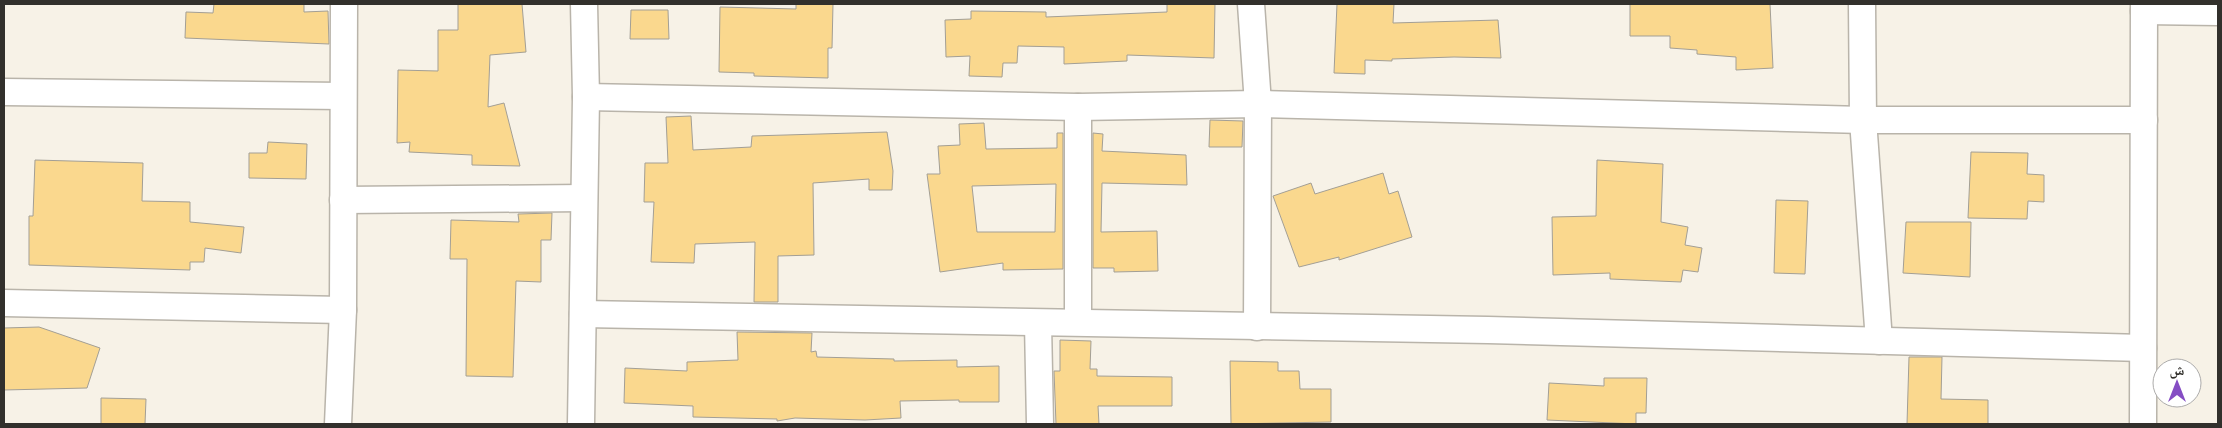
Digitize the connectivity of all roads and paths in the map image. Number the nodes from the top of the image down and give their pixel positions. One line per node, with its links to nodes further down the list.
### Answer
1 (344, 4): 8 (street)
2 (584, 4): 9 (street)
3 (1251, 4): 10 (street)
4 (1862, 4): 12 (street)
5 (2144, 8): 6 (street); 13 (street)
6 (2218, 12)
7 (4, 92): 8 (street)
8 (343, 96): 15 (street)
9 (586, 97): 11 (street); 14 (street)
10 (1258, 104): 11 (street); 12 (street); 21 (street)
11 (1078, 107): 19 (street)
12 (1863, 120): 13 (street); 22 (street)
13 (2144, 120): 23 (street)
14 (584, 198): 15 (street); 18 (street)
15 (343, 200): 17 (street)
16 (4, 303): 17 (street)
17 (343, 310): 24 (street)
18 (583, 314): 20 (street); 25 (street)
19 (1078, 322): 20 (street); 21 (street)
20 (1038, 323): 26 (street)
21 (1257, 327): 22 (street)
22 (1879, 340): 23 (street)
23 (2143, 348): 27 (street)
24 (338, 424)
25 (581, 424)
26 (1040, 424)
27 (2143, 424)

